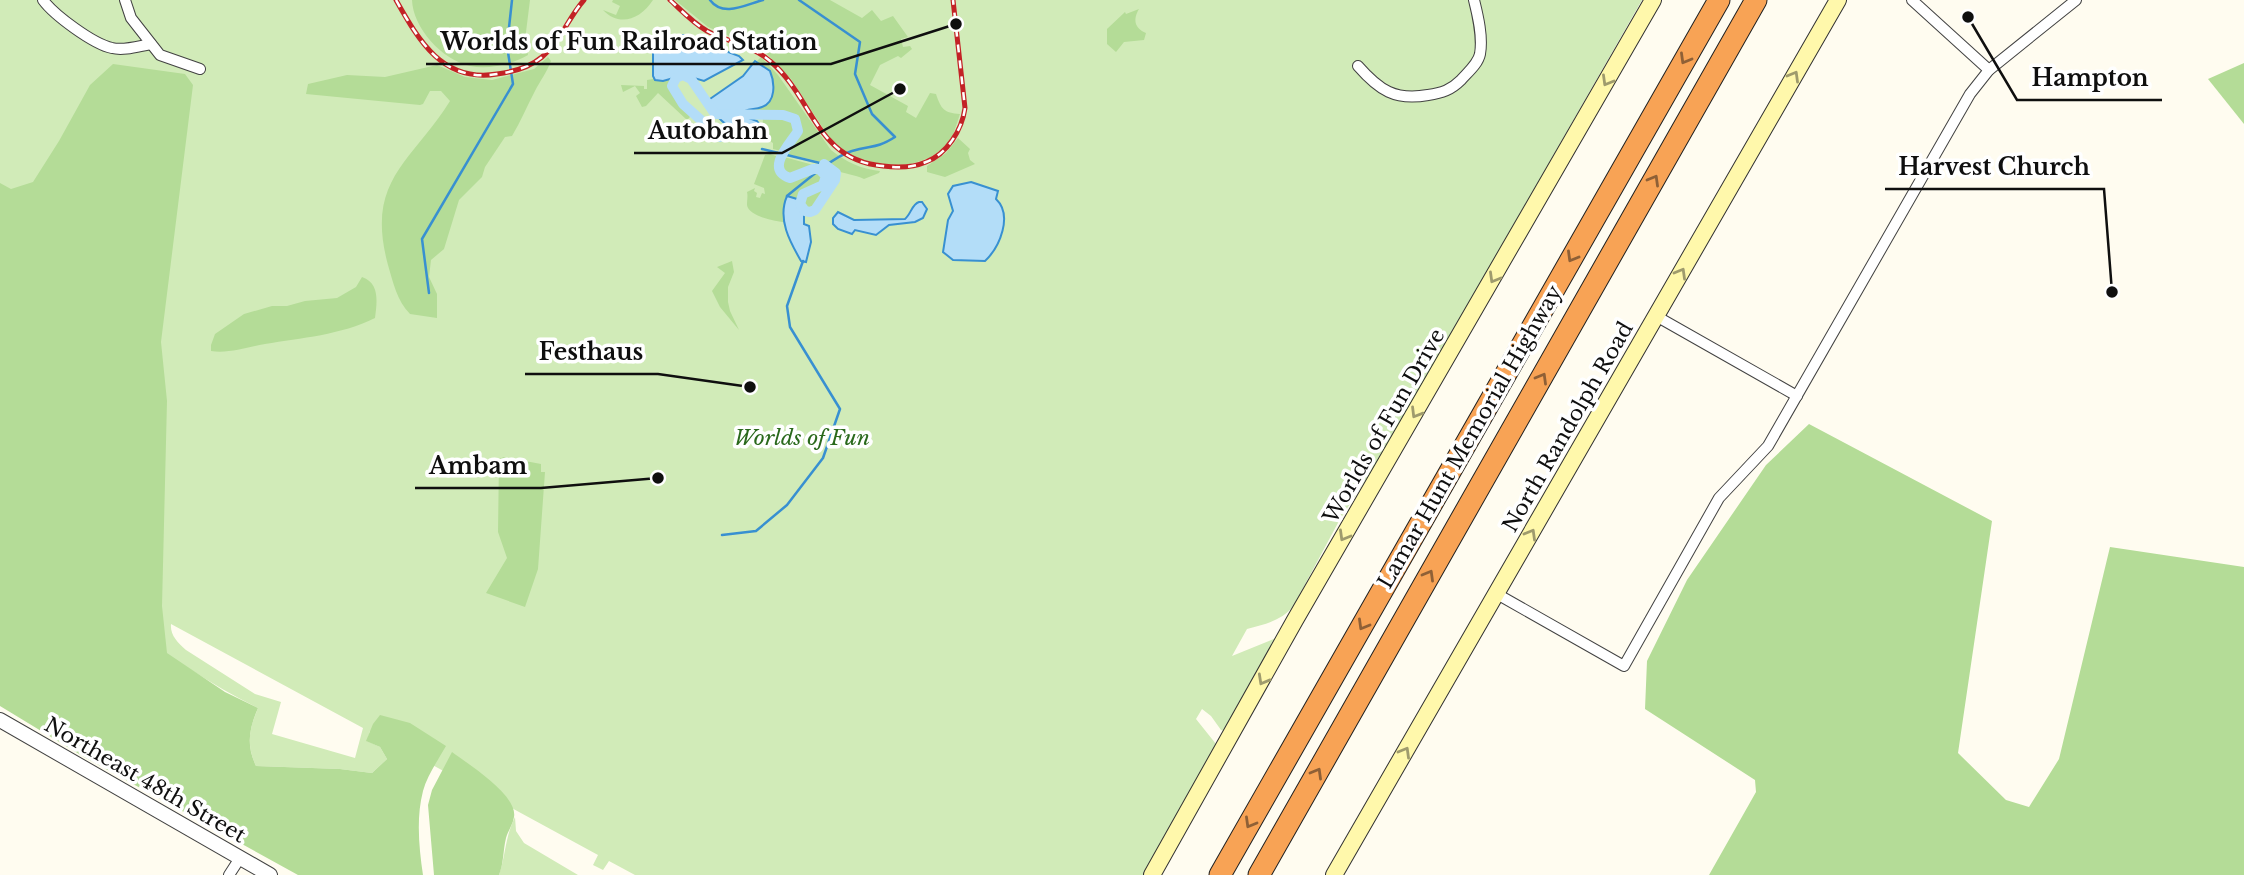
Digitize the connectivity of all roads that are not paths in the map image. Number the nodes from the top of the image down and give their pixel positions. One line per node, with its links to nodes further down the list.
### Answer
1 (43, 0): 10 (street)
2 (125, 0): 10 (street)
3 (1474, 0): 11 (street)
4 (1653, 0): 21 (main road, Worlds of Fun Drive, one-way to 21)
5 (1719, 0): 22 (highway, Lamar Hunt Memorial Highway, one-way to 22)
6 (1756, 0): 23 (highway, Lamar Hunt Memorial Highway, one-way to 6)
7 (1838, 0): 14 (main road, North Randolph Road, one-way to 7)
8 (1912, 0): 13 (street)
9 (2076, 0): 13 (street)
10 (151, 44): 12 (street)
11 (1358, 66)
12 (201, 69)
13 (1989, 70): 15 (street)
14 (1656, 316): 15 (street); 16 (main road, North Randolph Road, one-way to 14)
15 (1797, 396): 16 (street)
16 (1497, 594): 24 (main road, North Randolph Road, one-way to 16)
17 (0, 720): 18 (street, Northeast 48th Street)
18 (240, 858): 19 (street); 20 (street, Northeast 48th Street)
19 (229, 875)
20 (270, 875)
21 (1152, 875)
22 (1220, 875)
23 (1259, 875)
24 (1334, 875)

